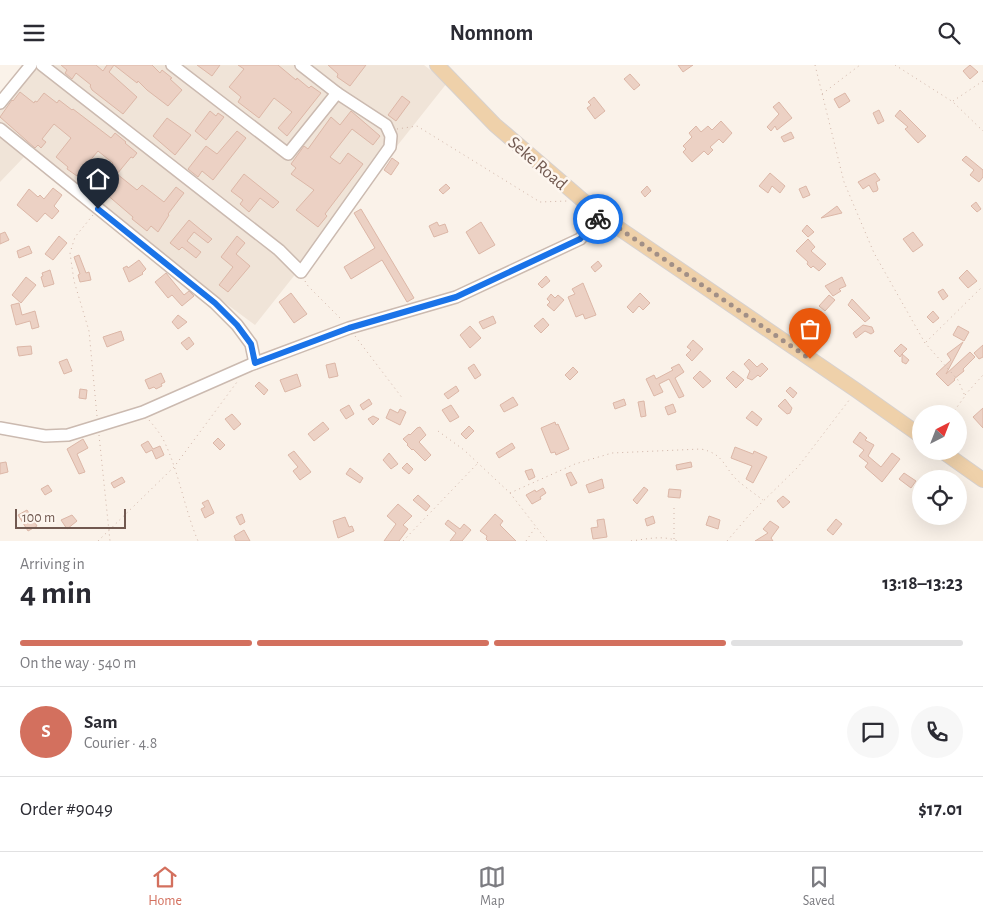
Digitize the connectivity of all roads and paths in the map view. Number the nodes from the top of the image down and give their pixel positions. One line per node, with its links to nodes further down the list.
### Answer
1 (31, 65): 13 (street)
2 (42, 65): 15 (street)
3 (172, 65): 10 (street)
4 (301, 65): 10 (street)
5 (436, 65): 17 (main road, Seke Road)
6 (815, 65): 11 (path)
7 (860, 65): 11 (path)
8 (895, 65): 12 (path)
9 (983, 81): 12 (path)
10 (337, 93): 15 (street)
11 (822, 95): 21 (path)
12 (952, 102): 16 (path)
13 (0, 103)
14 (0, 129): 18 (street)
15 (389, 130): 17 (path)
16 (983, 131)
17 (581, 201): 19 (main road, Seke Road)
18 (98, 209): 22 (street); 29 (path)
19 (601, 216): 22 (street); 25 (main road, Seke Road)
20 (983, 286): 21 (path)
21 (926, 343): 26 (path)
22 (255, 363): 28 (street)
23 (983, 375): 26 (path)
24 (238, 381): 35 (path)
25 (856, 390): 31 (main road, Seke Road); 38 (path)
26 (965, 396): 27 (path)
27 (958, 405)
28 (143, 411): 29 (street); 35 (path)
29 (98, 425): 30 (street); 41 (path)
30 (0, 428)
31 (912, 430)
32 (438, 431): 34 (path)
33 (955, 460): 36 (main road)
34 (478, 463): 37 (path); 46 (path)
35 (174, 467): 41 (path); 45 (path)
36 (983, 480)
37 (510, 493): 38 (path); 40 (path)
38 (763, 500): 51 (path)
39 (674, 508): 42 (path)
40 (536, 527): 47 (path); 48 (path)
41 (110, 530): 43 (path); 44 (path)
42 (674, 540): 49 (path); 50 (path)
43 (98, 541)
44 (110, 541)
45 (198, 541)
46 (403, 541)
47 (526, 541)
48 (547, 541)
49 (631, 541)
50 (678, 541)
51 (727, 541)

